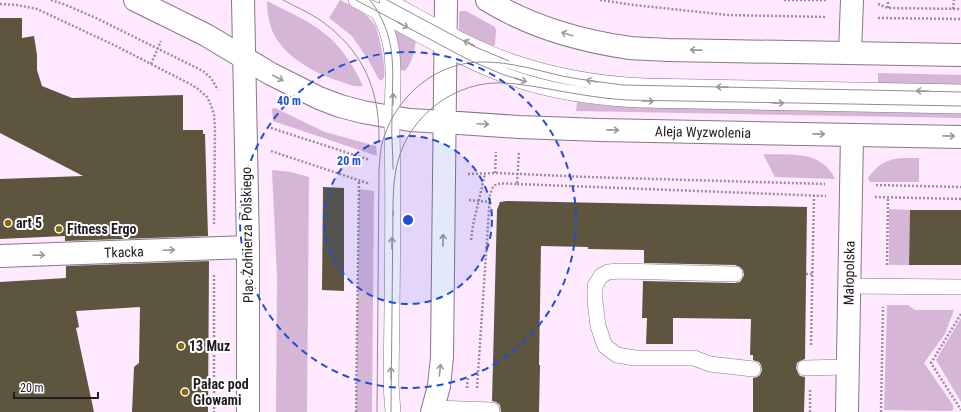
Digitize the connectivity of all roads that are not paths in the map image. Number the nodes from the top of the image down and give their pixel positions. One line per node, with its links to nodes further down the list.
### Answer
1 (135, 0): 13 (street)
2 (238, 0): 9 (lane)
3 (243, 0): 9 (street, Plac Żołnierza Polskiego)
4 (356, 0): 8 (lane)
5 (446, 0): 10 (street)
6 (486, 0): 11 (street, one-way to 6)
7 (852, 0): 11 (street)
8 (378, 4): 10 (lane); 16 (lane, one-way to 8)
9 (243, 23): 13 (street, Plac Żołnierza Polskiego)
10 (445, 39): 14 (lane, one-way to 10); 15 (lane, one-way to 15); 17 (street)
11 (850, 53): 12 (street)
12 (961, 55)
13 (244, 58): 16 (street, one-way to 16); 20 (street, Plac Żołnierza Polskiego)
14 (961, 92)
15 (961, 106)
16 (392, 117): 17 (street); 31 (lane, one-way to 16)
17 (444, 122): 18 (street, Aleja Wyzwolenia, one-way to 18); 28 (street, one-way to 17)
18 (852, 134): 19 (street, Aleja Wyzwolenia, one-way to 19); 23 (street, Małopolska)
19 (961, 136)
20 (248, 247): 21 (street, Tkacka, one-way to 20); 30 (street, Plac Żołnierza Polskiego)
21 (0, 256)
22 (735, 274): 26 (lane)
23 (849, 286): 24 (lane); 25 (street, Małopolska)
24 (961, 287)
25 (847, 367): 27 (lane); 32 (street, Małopolska)
26 (753, 368)
27 (808, 368)
28 (432, 410): 29 (lane)
29 (492, 410)
30 (248, 412)
31 (393, 412)
32 (846, 412)

